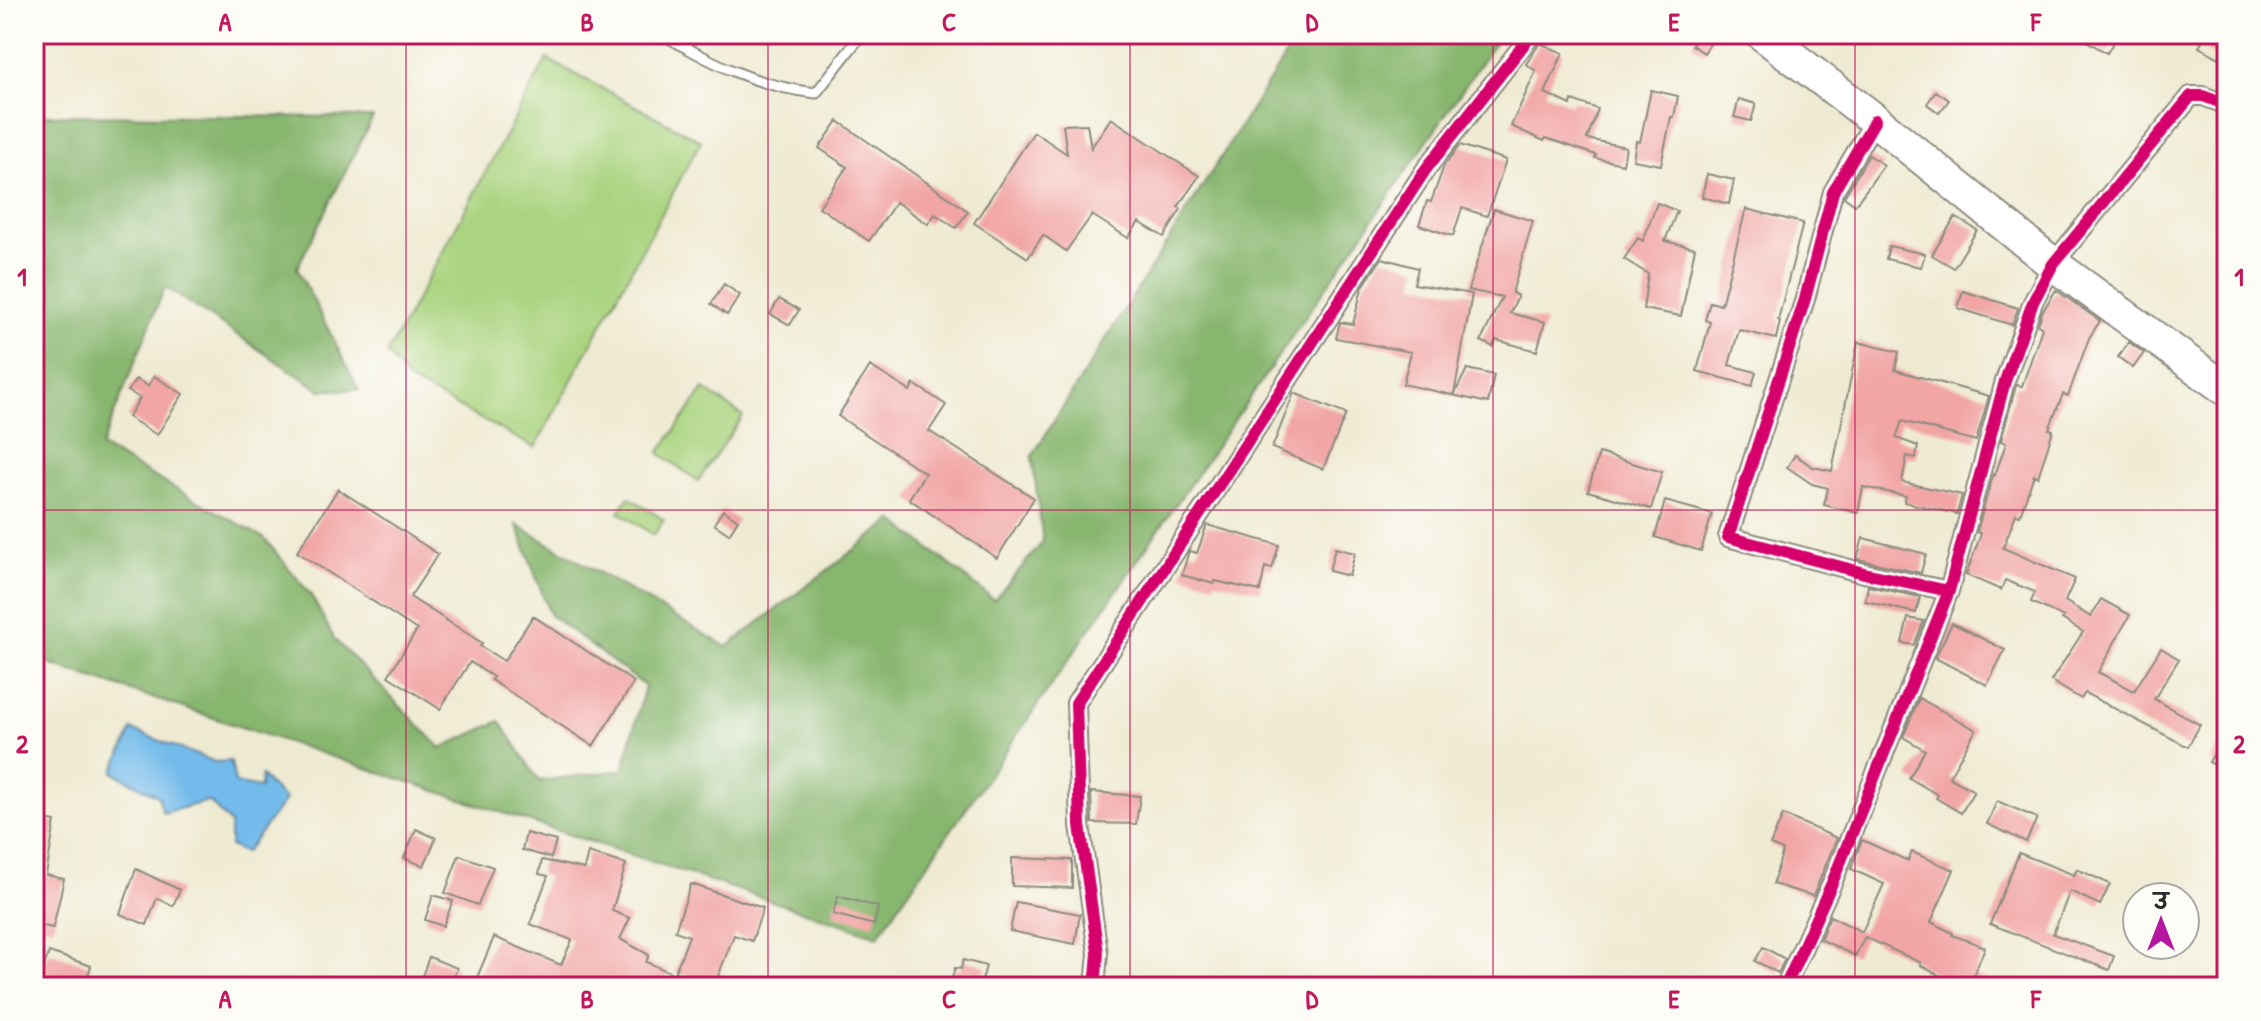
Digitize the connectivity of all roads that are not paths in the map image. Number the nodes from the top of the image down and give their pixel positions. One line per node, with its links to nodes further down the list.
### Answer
1 (662, 34): 2 (lane)
2 (862, 34)
3 (1532, 34): 10 (street)
4 (1762, 34): 6 (highway)
5 (2227, 105): 7 (street)
6 (1875, 120): 7 (highway); 9 (street)
7 (2053, 264): 8 (highway); 9 (street)
8 (2227, 390)
9 (1949, 591): 11 (street)
10 (1095, 987)
11 (1785, 987)

